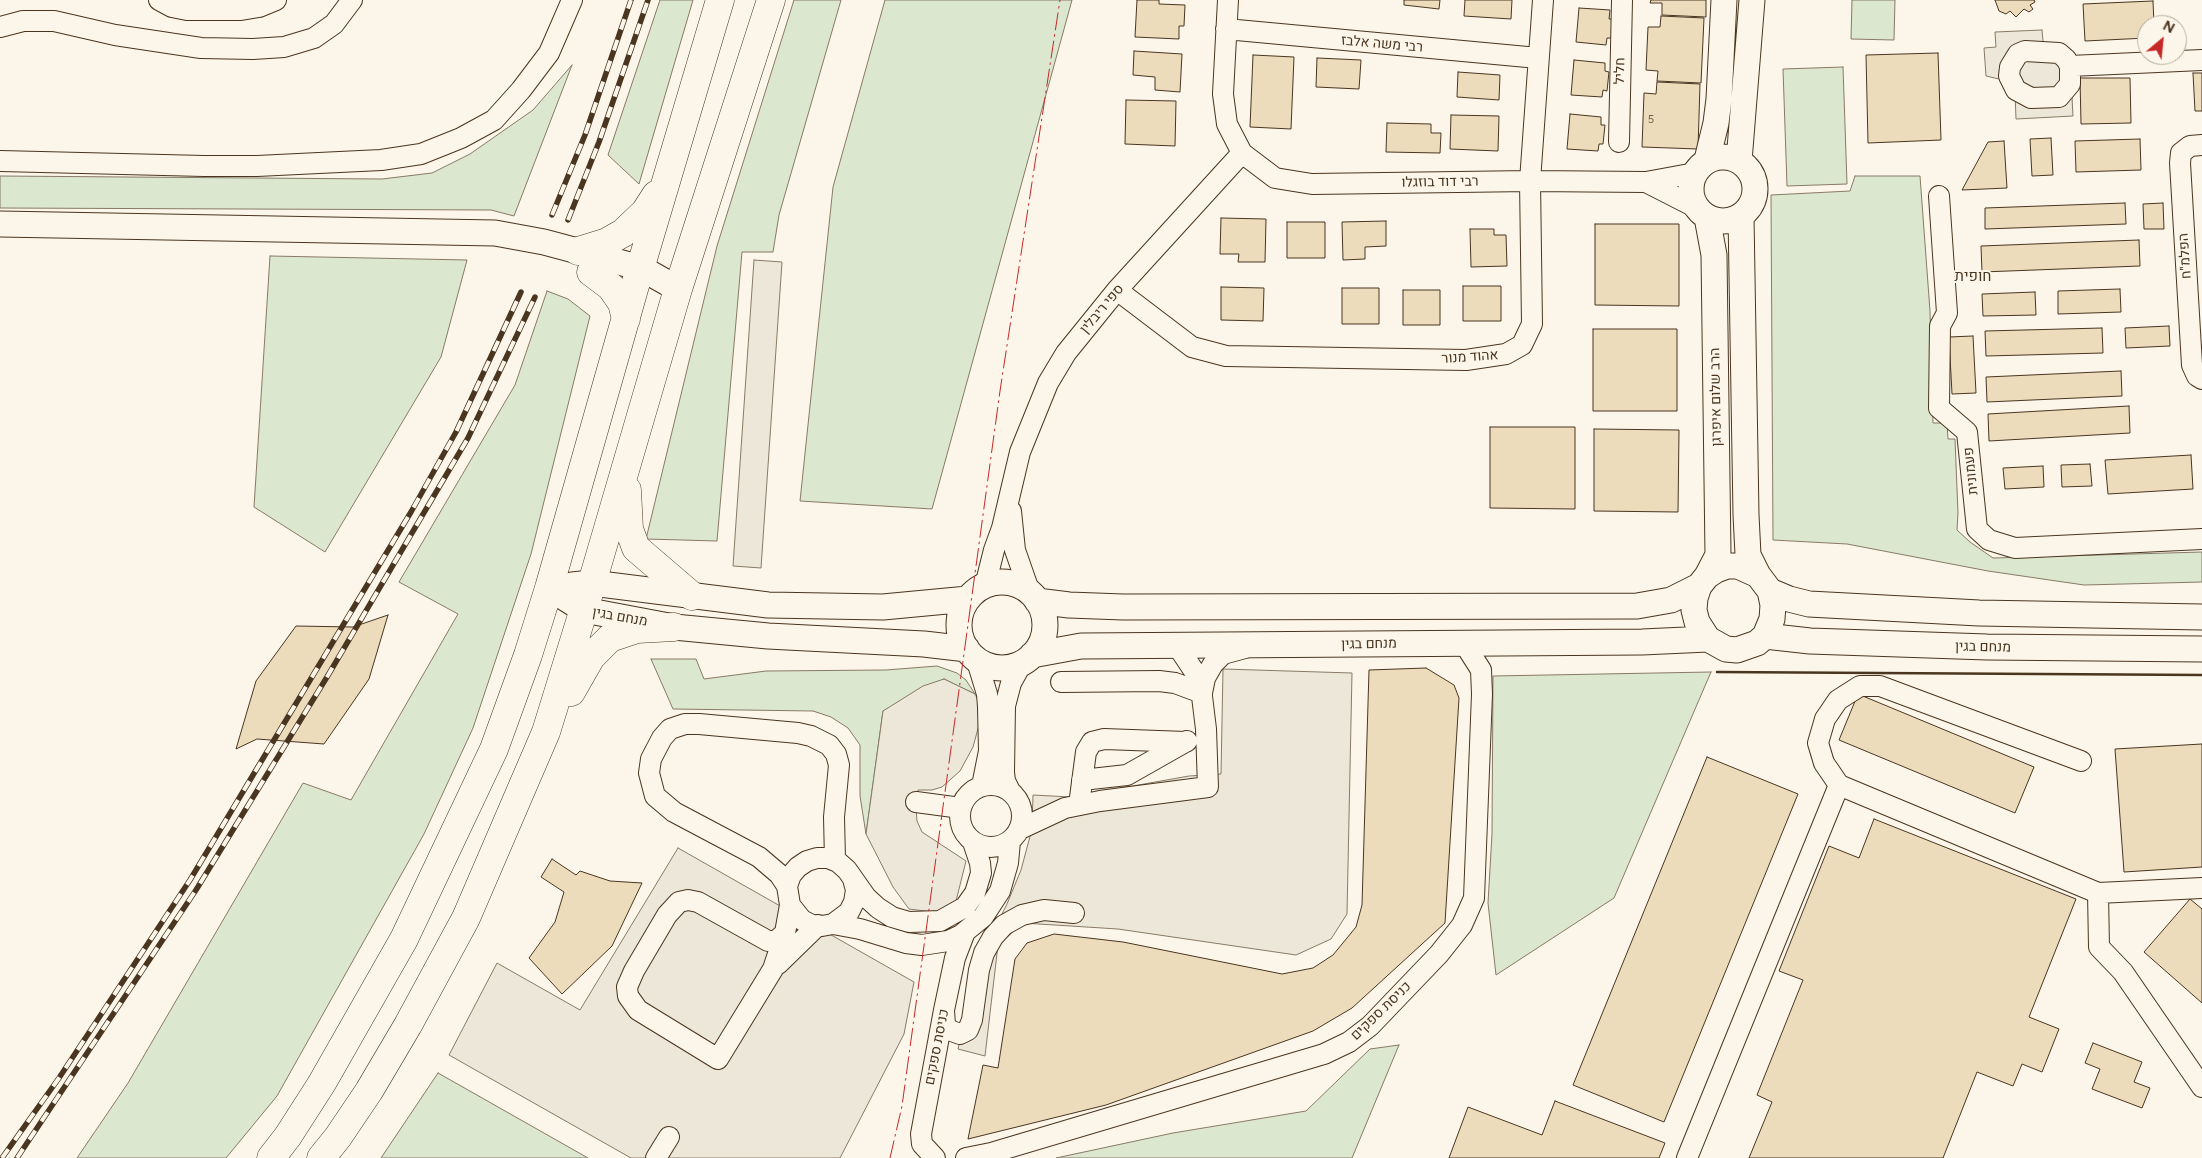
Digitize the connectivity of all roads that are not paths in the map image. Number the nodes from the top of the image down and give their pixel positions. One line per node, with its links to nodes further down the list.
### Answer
1 (159, 0): 2 (street)
2 (276, 0)
3 (352, 0): 12 (street)
4 (572, 0): 20 (street)
5 (720, 0): 23 (highway)
6 (771, 0): 32 (highway)
7 (1228, 0): 13 (street)
8 (1544, 0): 14 (street, אהוד מנור)
9 (1622, 0): 17 (street, חליל)
10 (1724, 0): 22 (main road)
11 (1752, 0): 21 (main road)
12 (0, 27)
13 (1226, 29): 14 (street, רבי משה אלבז); 19 (street)
14 (1538, 58): 24 (street, אהוד מנור)
15 (2202, 60): 16 (street)
16 (2070, 66)
17 (1619, 142)
18 (2202, 145): 35 (street, הפלמ"ח)
19 (1242, 154): 24 (street, רבי דוד בוזגלו); 33 (street, ספי ריבלין)
20 (0, 161)
21 (1739, 161): 22 (main road); 28 (main road)
22 (1701, 166): 25 (street, רבי דוד בוזגלו); 27 (main road)
23 (668, 177): 30 (highway); 31 (highway)
24 (1530, 181): 25 (street, רבי דוד בוזגלו); 33 (street, אהוד מנור)
25 (1646, 182): 27 (street, רבי דוד בוזגלו)
26 (1939, 196): 38 (street, פעמונית)
27 (1702, 212): 28 (main road); 39 (main road, הרב שלום איפרגן)
28 (1741, 216): 41 (main road, הרב שלום איפרגן)
29 (0, 224): 30 (main road)
30 (584, 261): 31 (main road); 34 (highway)
31 (637, 279): 32 (main road); 34 (highway)
32 (678, 289): 36 (highway)
33 (1117, 290): 37 (street, ספי ריבלין)
34 (626, 319): 42 (highway)
35 (2202, 378)
36 (626, 470): 40 (highway); 44 (highway)
37 (1009, 494): 43 (street, ספי ריבלין); 45 (street, ספי ריבלין)
38 (2202, 539)
39 (1703, 581): 41 (main road); 45 (main road); 50 (main road)
40 (592, 583): 42 (main road, מנחם בגין); 44 (main road, מנחם בגין); 46 (highway)
41 (1764, 583): 47 (main road); 49 (main road)
42 (549, 588): 46 (main road, מנחם בגין); 85 (highway)
43 (976, 592): 44 (main road, מנחם בגין); 45 (main road); 55 (main road)
44 (692, 596)
45 (1033, 597): 56 (main road)
46 (584, 610): 48 (main road, מנחם בגין); 60 (highway)
47 (2202, 617)
48 (674, 627): 55 (main road, מנחם בגין); 60 (highway)
49 (1764, 636): 50 (main road); 54 (main road, מנחם בגין)
50 (1708, 639): 51 (main road, מנחם בגין)
51 (1456, 643): 53 (main road, מנחם בגין); 89 (street, כניסת ספקים)
52 (1171, 645): 53 (main road, מנחם בגין); 56 (main road, מנחם בגין); 58 (street)
53 (1252, 646): 58 (street)
54 (2202, 649)
55 (972, 655): 56 (main road); 65 (street)
56 (1026, 660): 66 (street)
57 (1061, 682): 58 (street)
58 (1202, 693): 59 (street)
59 (1206, 729): 61 (street); 68 (street)
60 (546, 732): 86 (highway)
61 (1186, 742): 63 (street); 63 (street)
62 (2081, 761): 64 (street)
63 (1082, 780): 68 (street)
64 (1839, 785): 75 (street); 90 (street)
65 (982, 786): 66 (street); 69 (street)
66 (1014, 796): 68 (street); 70 (street)
67 (916, 802): 69 (street)
68 (1072, 807): 70 (street)
69 (961, 808): 71 (street)
70 (1015, 835): 71 (street); 79 (street)
71 (973, 842): 73 (street)
72 (834, 860): 73 (street); 76 (street); 76 (street)
73 (853, 879): 78 (street)
74 (2202, 888): 75 (street)
75 (2098, 893): 83 (street)
76 (789, 895): 78 (street); 80 (street)
77 (1074, 913): 82 (street)
78 (825, 925): 79 (street); 81 (street)
79 (966, 932): 82 (street, כניסת ספקים)
80 (785, 933): 81 (street); 81 (street)
81 (773, 969)
82 (944, 1010): 88 (street, כניסת ספקים)
83 (2202, 1087)
84 (669, 1137): 87 (street)
85 (271, 1158)
86 (321, 1158)
87 (656, 1158)
88 (935, 1158)
89 (966, 1158)
90 (1687, 1158)

